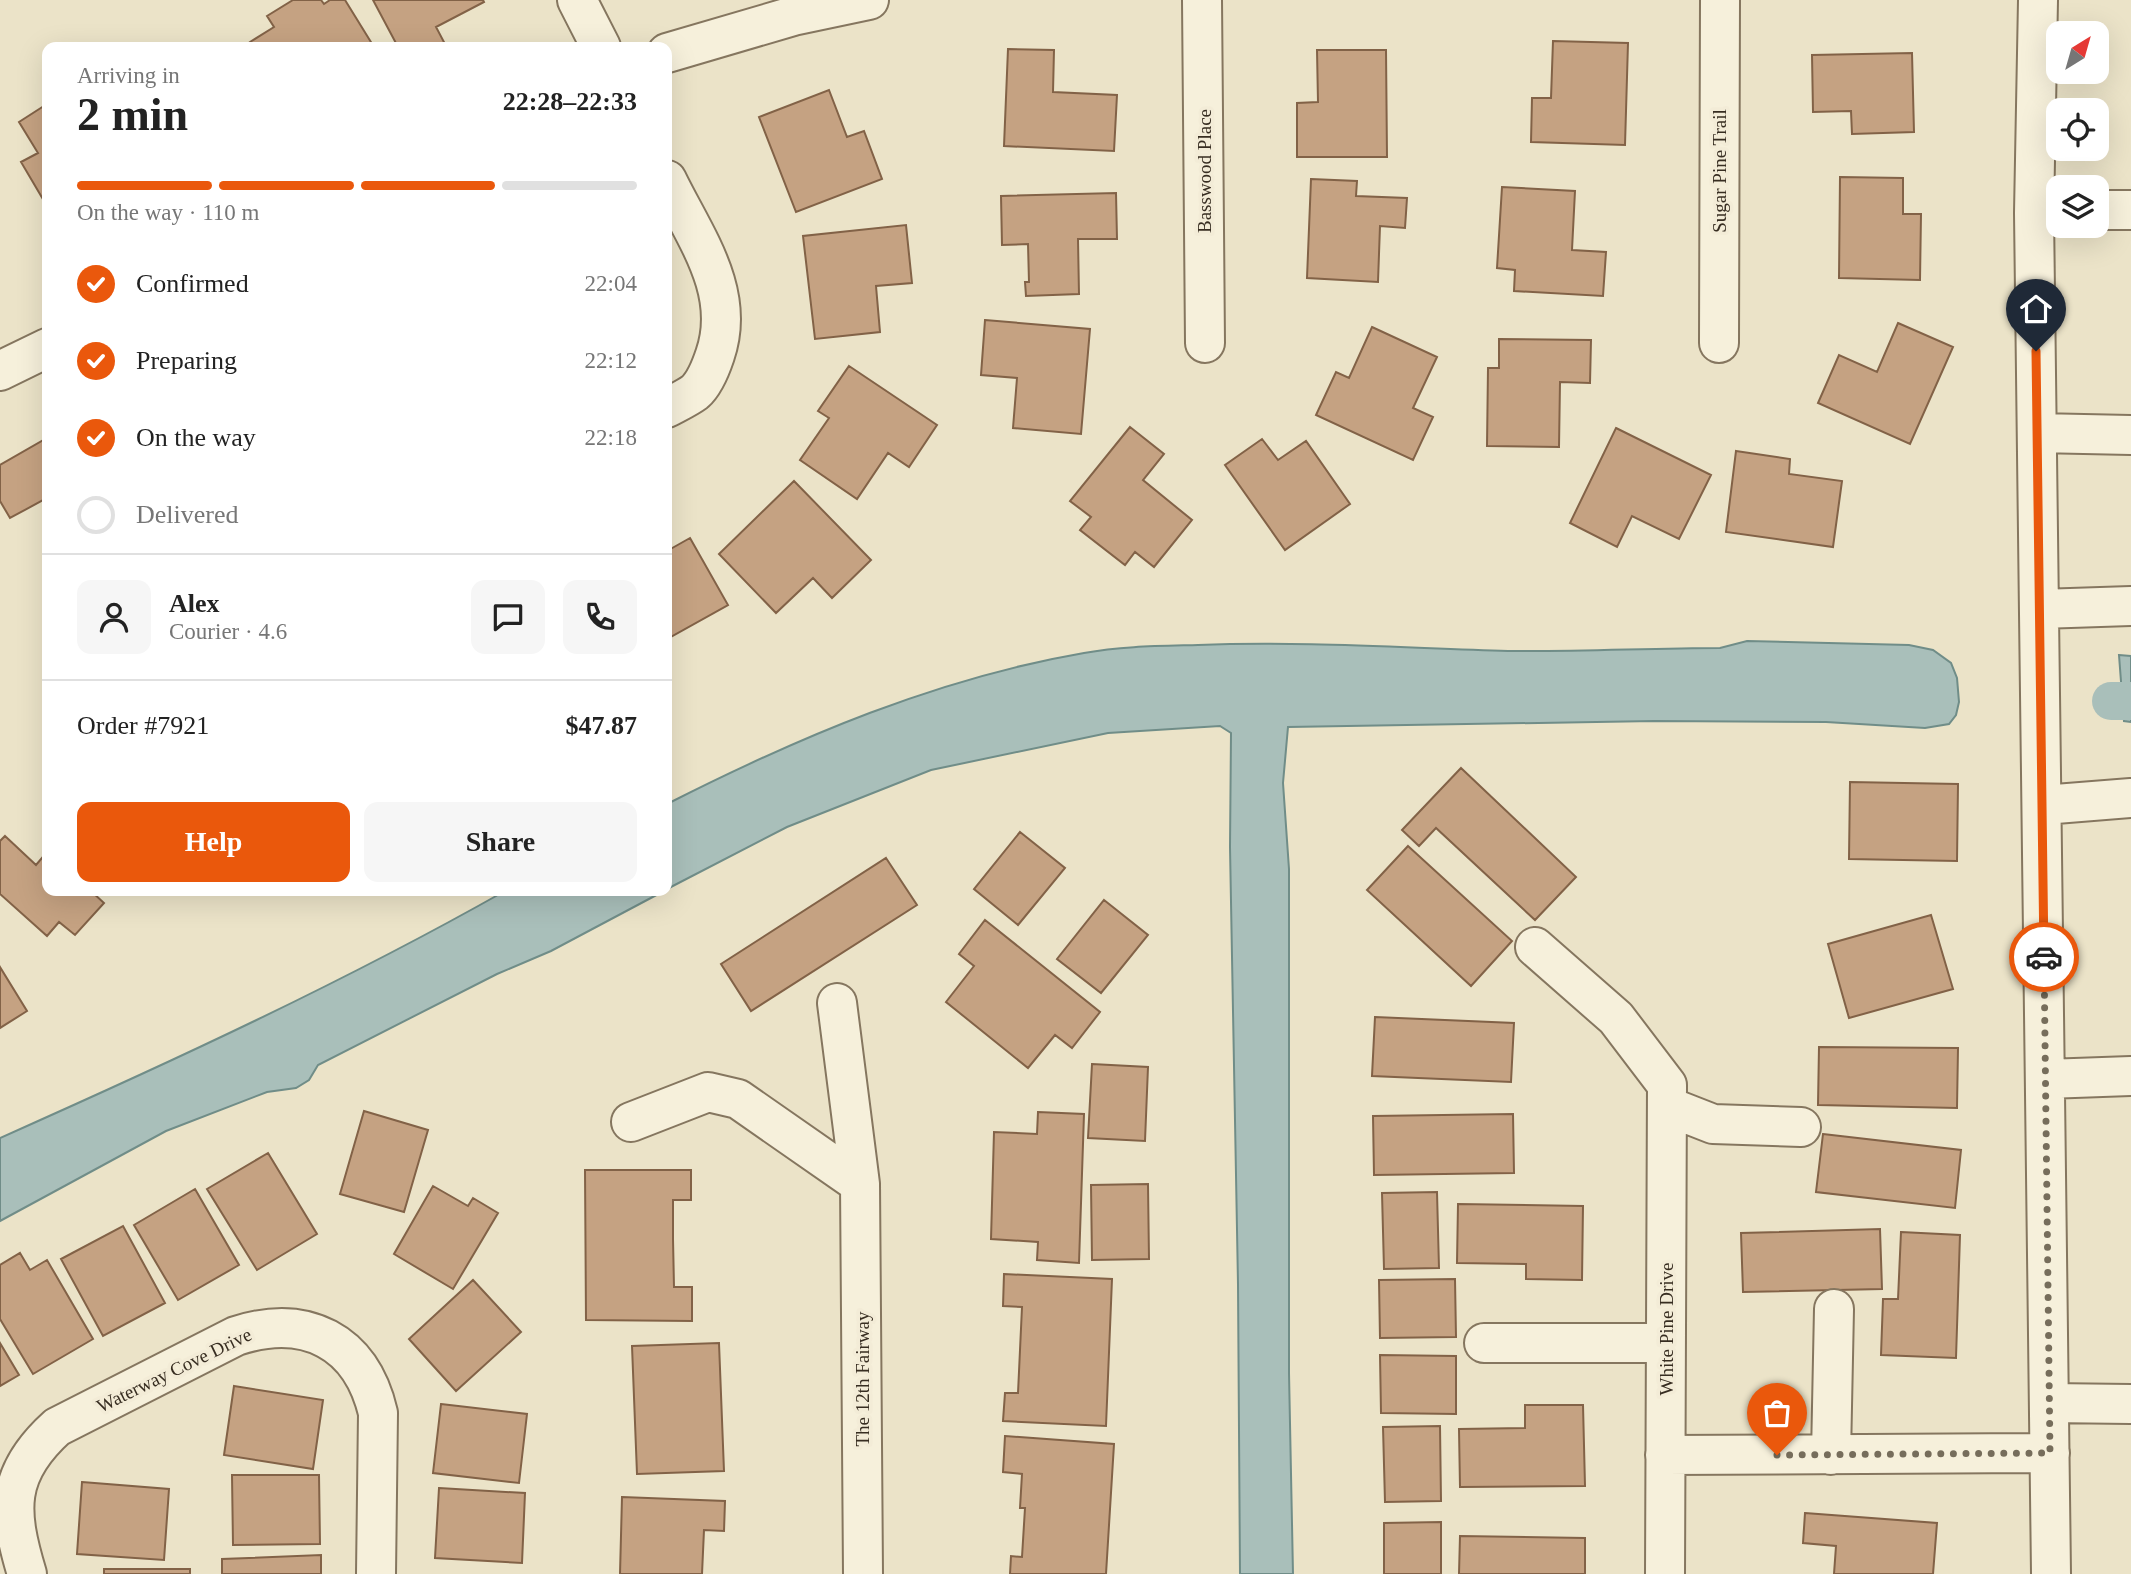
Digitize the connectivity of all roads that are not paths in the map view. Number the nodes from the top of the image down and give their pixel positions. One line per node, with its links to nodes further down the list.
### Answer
1 (577, 0): 6 (street)
2 (869, 0): 7 (street)
3 (1202, 0): 12 (street, Basswood Place)
4 (1720, 0): 13 (street, Sugar Pine Trail)
5 (2038, 0): 11 (street)
6 (598, 42)
7 (672, 52)
8 (672, 190): 16 (street)
9 (2109, 210): 10 (street)
10 (2131, 210)
11 (2046, 213): 17 (street)
12 (1205, 343)
13 (1719, 343)
14 (42, 350): 15 (street)
15 (0, 371)
16 (672, 405)
17 (2037, 433): 18 (street); 20 (street)
18 (2131, 435)
19 (2131, 606): 20 (street)
20 (2040, 609): 22 (street)
21 (2131, 799): 22 (street)
22 (2043, 805): 26 (street)
23 (1535, 947): 27 (street)
24 (837, 1003): 30 (street, The 12th Fairway)
25 (2131, 1076): 26 (street)
26 (2046, 1079): 34 (street)
27 (1667, 1096): 29 (street); 33 (street, White Pine Drive)
28 (631, 1122): 30 (street)
29 (1801, 1127)
30 (860, 1184): 41 (street, The 12th Fairway)
31 (1834, 1309): 38 (street)
32 (1484, 1343): 33 (street)
33 (1666, 1343): 37 (street, White Pine Drive)
34 (2049, 1403): 35 (street); 36 (street)
35 (2131, 1404)
36 (2050, 1453): 38 (street); 43 (street)
37 (1665, 1455): 38 (street); 42 (street, White Pine Drive)
38 (1831, 1455)
39 (27, 1574): 40 (street, Waterway Cove Drive)
40 (376, 1574)
41 (863, 1574)
42 (1665, 1574)
43 (2051, 1574)

